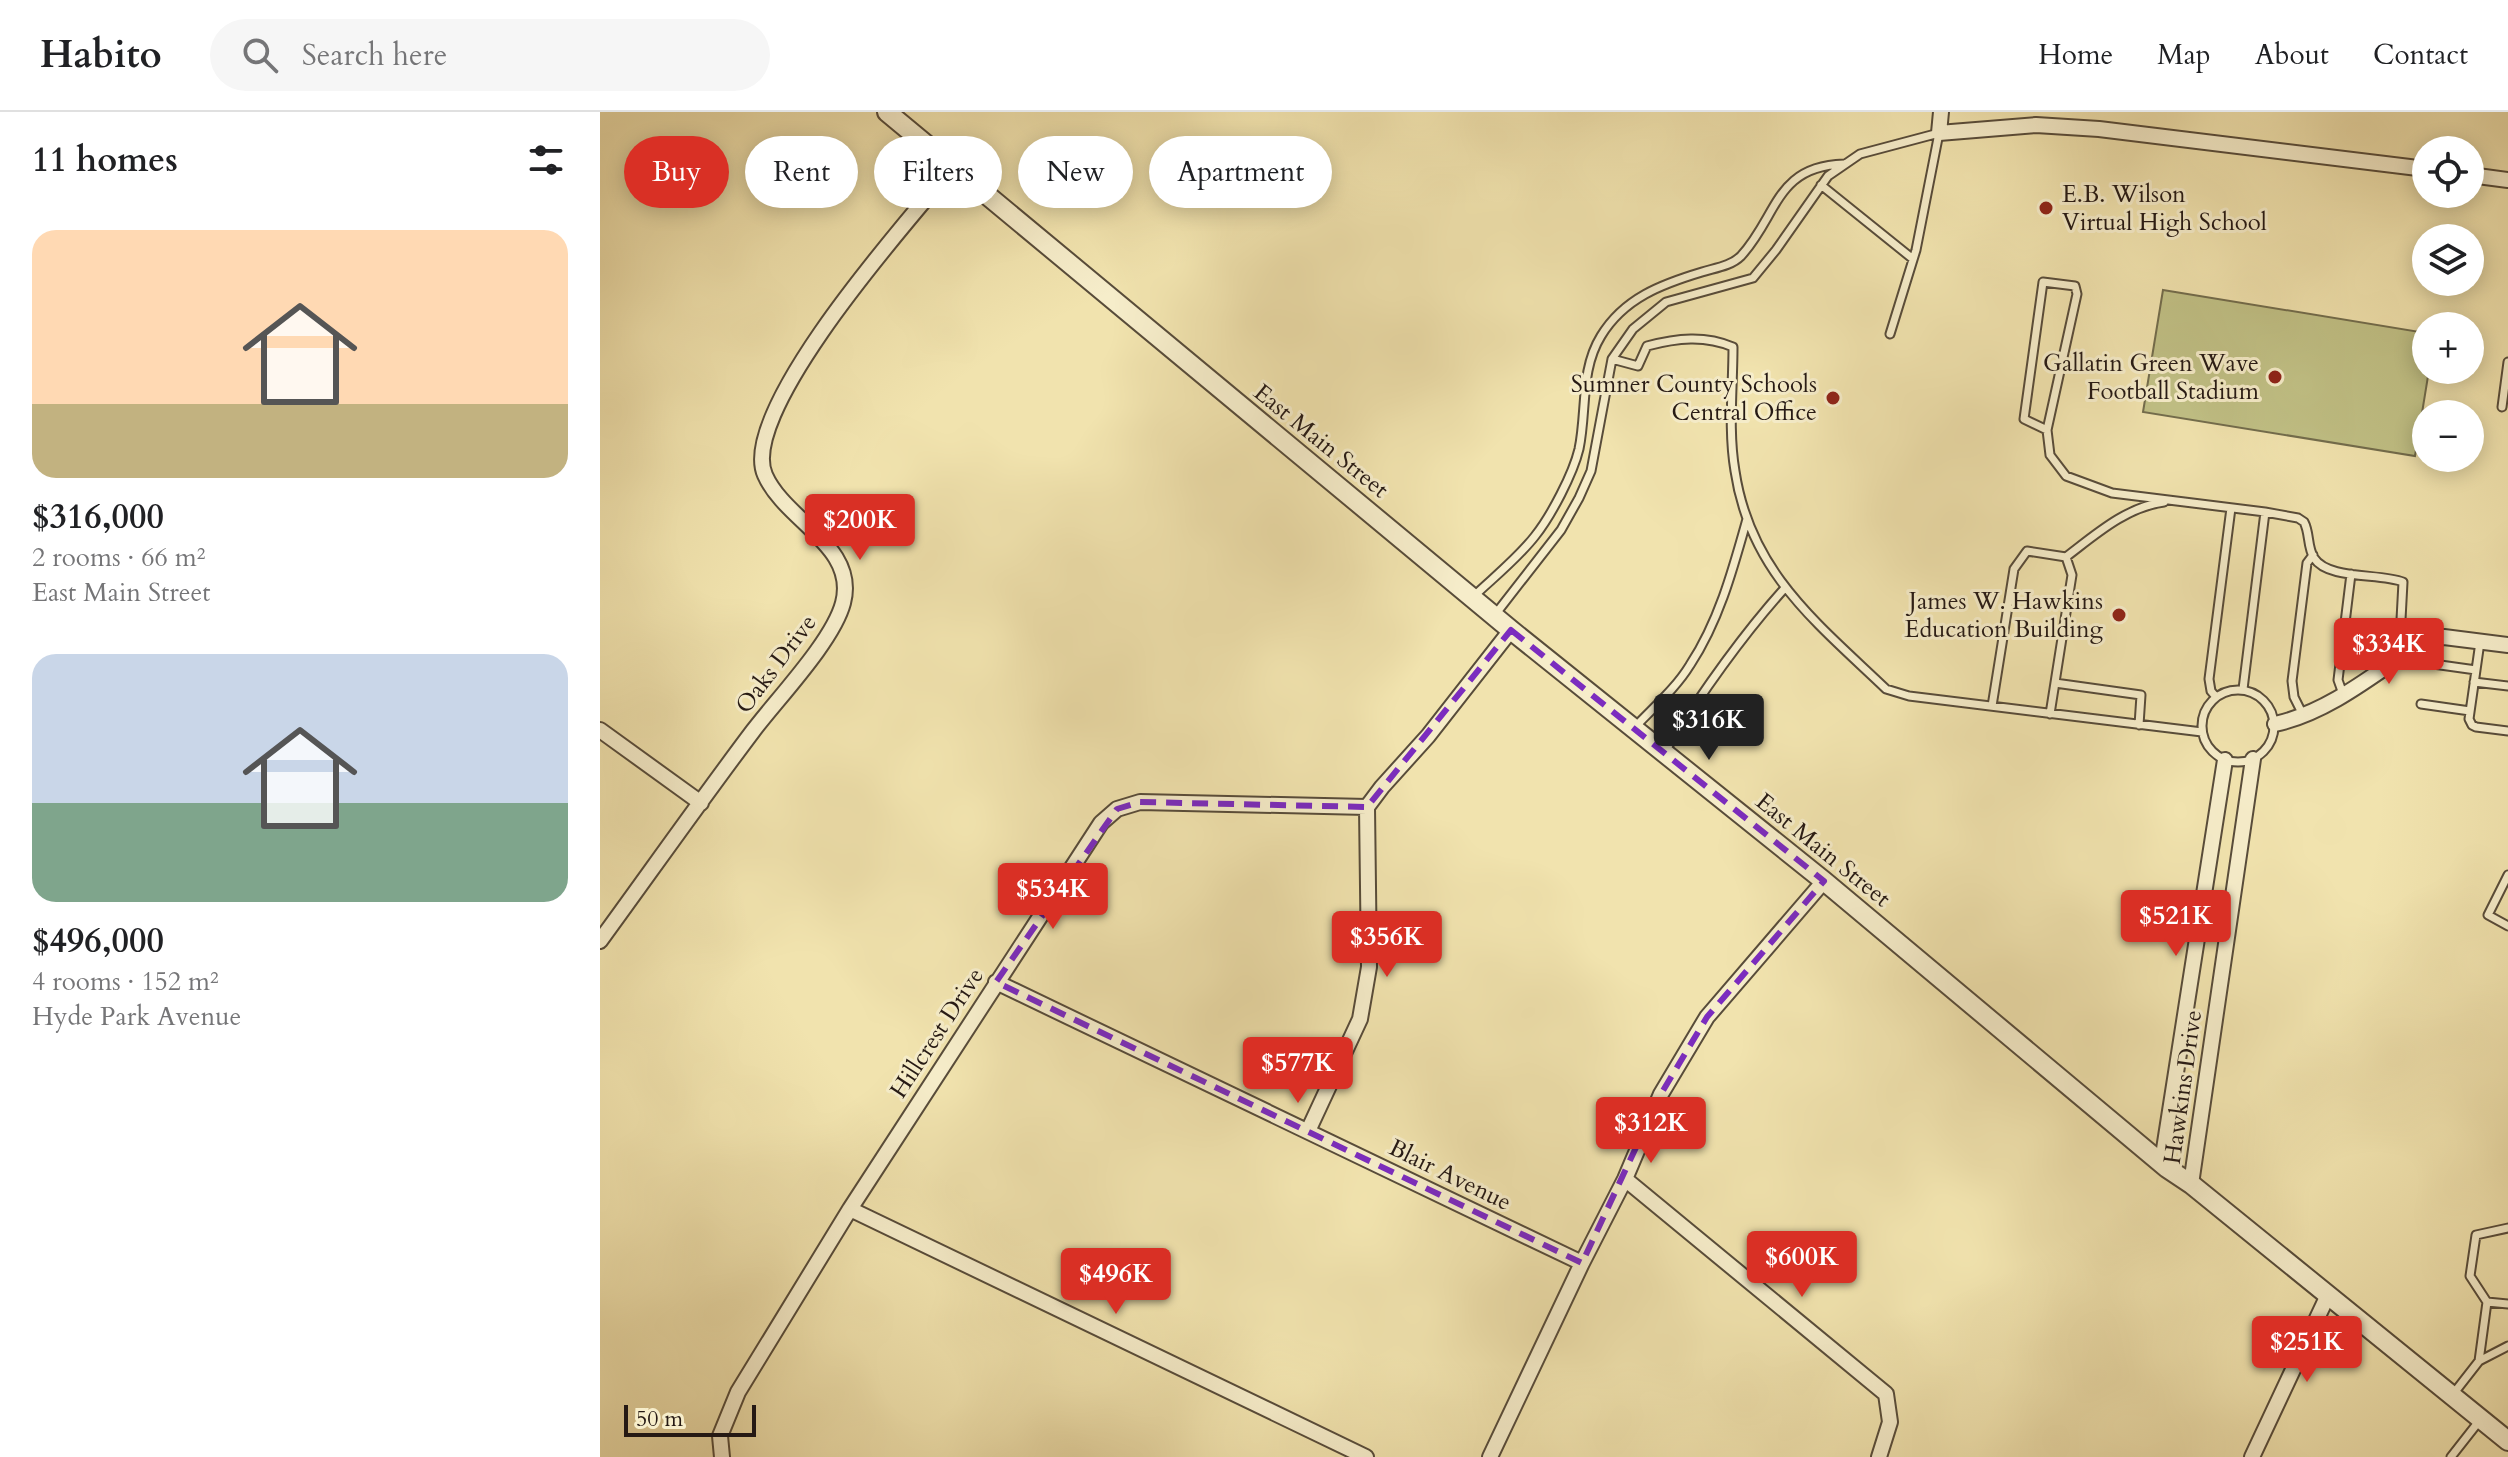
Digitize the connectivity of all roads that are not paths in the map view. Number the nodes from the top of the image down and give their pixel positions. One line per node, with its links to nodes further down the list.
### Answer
1 (887, 112): 4 (street, East Main Street)
2 (1941, 112): 3 (street)
3 (1939, 133): 5 (lane); 6 (street); 12 (lane)
4 (915, 136)
5 (1846, 164): 9 (lane); 26 (lane)
6 (2412, 167)
7 (2484, 177): 8 (street)
8 (2508, 180)
9 (1821, 185): 12 (lane); 14 (lane)
10 (919, 208): 54 (street, Oaks Drive)
11 (1001, 208): 26 (street, East Main Street)
12 (1913, 259): 13 (lane)
13 (1890, 334)
14 (1612, 359): 21 (lane); 27 (lane)
15 (2508, 362): 16 (lane)
16 (2502, 407)
17 (2047, 430): 17 (lane); 18 (lane)
18 (2173, 500): 19 (lane); 23 (lane)
19 (2231, 508): 20 (lane); 39 (lane)
20 (2265, 512): 22 (lane); 37 (lane)
21 (1747, 517): 25 (lane); 47 (lane)
22 (2313, 555): 24 (lane); 44 (lane)
23 (2066, 557): 35 (lane); 41 (lane)
24 (2351, 574): 31 (lane); 38 (lane)
25 (1784, 589): 41 (lane); 51 (lane)
26 (1473, 597): 27 (street, East Main Street)
27 (1494, 616): 28 (street, East Main Street)
28 (1511, 630): 47 (street, East Main Street); 55 (street)
29 (2480, 642): 30 (street); 31 (street); 33 (lane)
30 (2508, 645)
31 (2399, 657): 38 (street)
32 (2426, 663): 33 (lane)
33 (2476, 670): 34 (lane)
34 (2474, 682): 36 (lane); 42 (lane)
35 (2055, 683): 43 (lane); 46 (lane)
36 (2508, 686)
37 (2243, 689): 39 (lane); 45 (lane)
38 (2343, 694): 44 (street)
39 (2216, 697): 50 (lane)
40 (2421, 704): 42 (lane)
41 (1992, 706): 43 (lane)
42 (2470, 711): 49 (lane)
43 (2050, 714): 46 (lane)
44 (2304, 715): 45 (street)
45 (2275, 724): 52 (lane, Hawkins Drive)
46 (2139, 725): 50 (lane)
47 (1634, 728): 51 (street, East Main Street)
48 (600, 730): 54 (street)
49 (2508, 731)
50 (2202, 732): 53 (lane)
51 (1664, 753): 57 (street, East Main Street)
52 (2253, 759): 53 (lane); 64 (street, Hawkins Drive)
53 (2225, 760): 62 (street, Hawkins Drive)
54 (701, 803): 59 (street, Oaks Drive)
55 (1367, 807): 60 (street, Hillcrest Drive); 61 (street)
56 (2508, 875): 58 (lane)
57 (1824, 881): 62 (street, East Main Street); 63 (street)
58 (2508, 926)
59 (600, 941)
60 (996, 982): 61 (street, Blair Avenue); 65 (street, Hillcrest Drive)
61 (1308, 1131): 67 (street, Blair Avenue)
62 (2162, 1162): 64 (street, East Main Street)
63 (1625, 1179): 67 (street); 79 (street)
64 (2191, 1184): 68 (street, East Main Street)
65 (850, 1209): 76 (street, Hillcrest Drive); 77 (street)
66 (2508, 1228): 69 (lane)
67 (1582, 1263): 78 (street)
68 (2328, 1295): 73 (street, East Main Street); 80 (street)
69 (2487, 1302): 70 (lane); 72 (lane)
70 (2508, 1304)
71 (2508, 1346): 72 (lane)
72 (2479, 1361): 73 (lane)
73 (2452, 1395): 74 (street, East Main Street)
74 (2482, 1418): 75 (street, East Main Street); 81 (lane)
75 (2508, 1441)
76 (722, 1457)
77 (1366, 1457)
78 (1490, 1457)
79 (1879, 1457)
80 (2252, 1457)
81 (2451, 1457)

